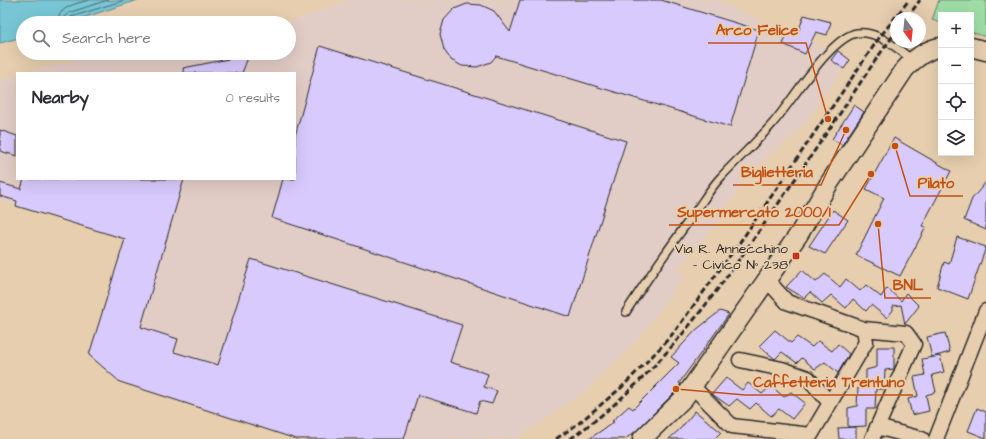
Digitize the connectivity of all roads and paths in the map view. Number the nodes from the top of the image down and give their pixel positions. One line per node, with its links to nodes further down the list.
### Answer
1 (938, 48): 4 (street)
2 (974, 48): 3 (street)
3 (986, 52)
4 (913, 60): 5 (street); 7 (lane)
5 (767, 280): 8 (street); 10 (street)
6 (986, 310): 16 (street)
7 (626, 312)
8 (864, 329): 11 (street); 12 (street)
9 (740, 360): 11 (street)
10 (692, 386): 13 (street); 14 (street)
11 (830, 403): 13 (street)
12 (875, 433): 15 (street)
13 (803, 436)
14 (642, 439)
15 (922, 439)
16 (936, 439)

